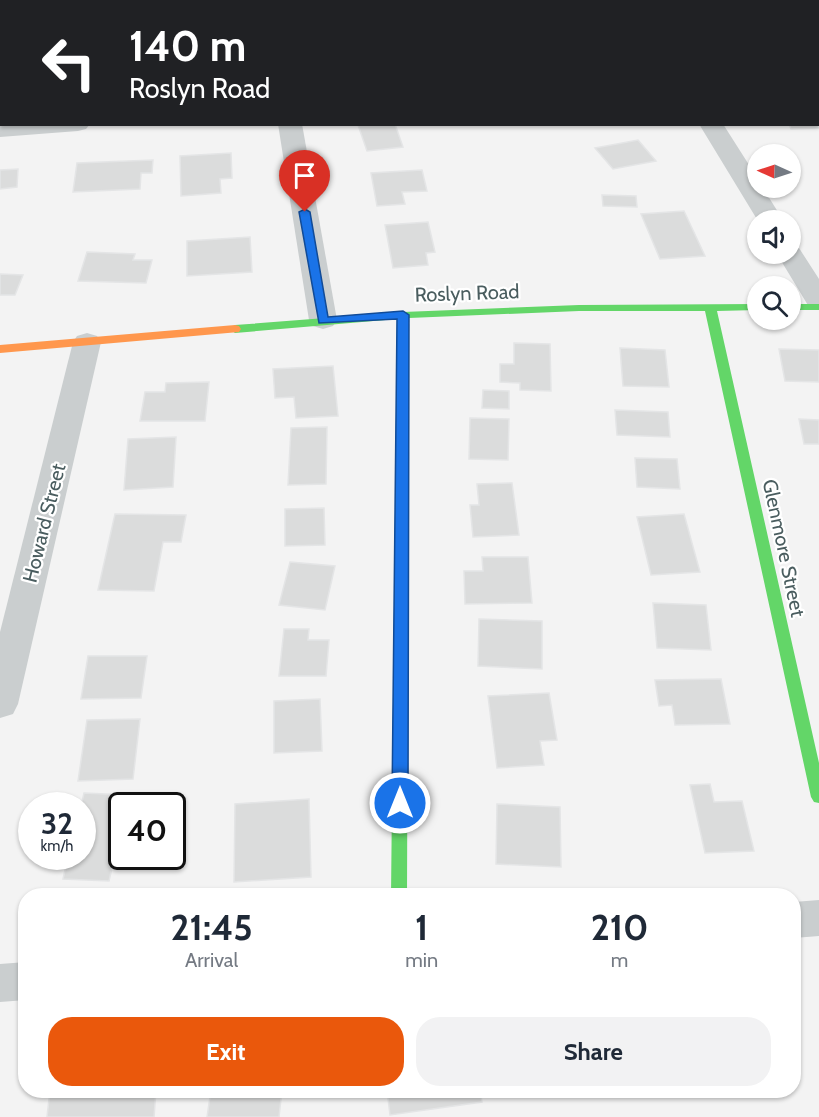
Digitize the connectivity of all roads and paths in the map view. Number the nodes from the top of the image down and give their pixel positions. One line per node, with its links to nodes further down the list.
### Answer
1 (52, 126): 4 (street)
2 (290, 126): 13 (street)
3 (712, 126): 5 (street)
4 (0, 130)
5 (764, 210)
6 (796, 264): 7 (street)
7 (819, 301)
8 (710, 307): 9 (street, Roslyn Road); 12 (street, Roslyn Road); 17 (street, Glenmore Street)
9 (747, 307)
10 (801, 307): 11 (street)
11 (819, 307)
12 (403, 315): 13 (street, Roslyn Road); 18 (street)
13 (323, 321): 14 (street, Roslyn Road)
14 (87, 342): 15 (street, Roslyn Road); 16 (street, Howard Street)
15 (0, 349)
16 (0, 704)
17 (819, 797)
18 (399, 888)
19 (819, 918): 20 (street)
20 (801, 919)
21 (18, 982): 22 (street)
22 (0, 983)

